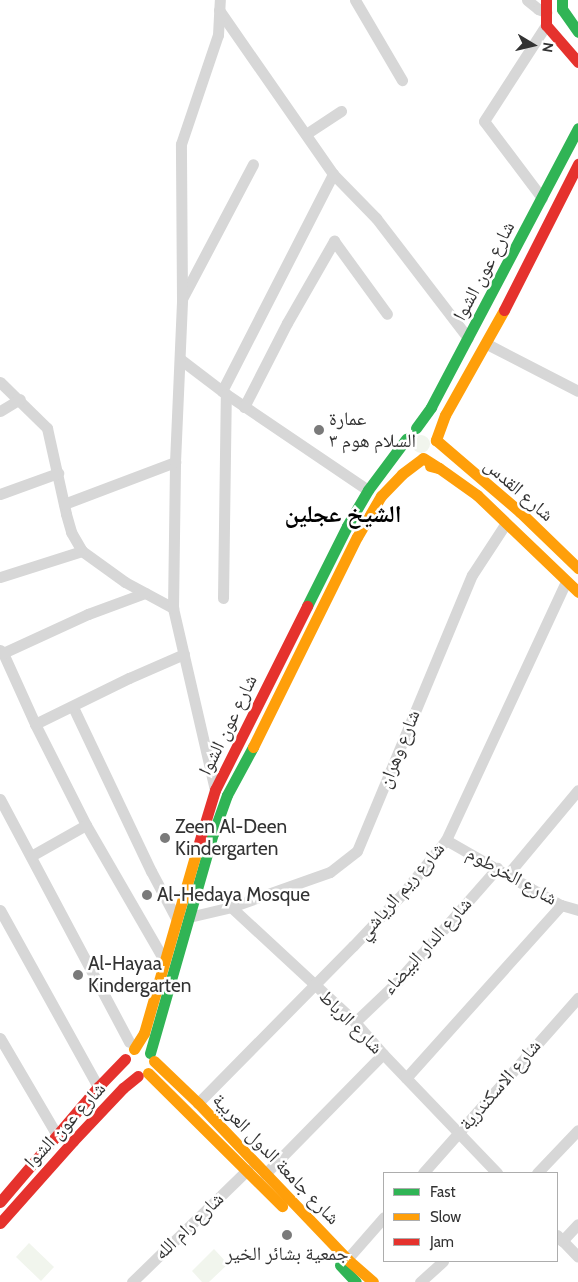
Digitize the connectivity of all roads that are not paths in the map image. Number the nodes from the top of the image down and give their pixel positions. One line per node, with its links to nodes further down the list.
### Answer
1 (355, 0): 10 (street)
2 (527, 0): 6 (street)
3 (546, 0): 6 (main road)
4 (562, 0): 8 (main road)
5 (220, 5): 13 (street); 18 (street)
6 (546, 12): 7 (main road)
7 (546, 25): 9 (main road); 17 (street)
8 (578, 32)
9 (578, 62)
10 (402, 80)
11 (341, 111): 13 (street)
12 (578, 128): 17 (main road, شارع عون الشوا)
13 (306, 134): 16 (street)
14 (253, 164): 18 (street)
15 (578, 164): 21 (main road, شارع عون الشوا)
16 (333, 174): 20 (street); 25 (street)
17 (542, 198): 20 (main road, شارع عون الشوا)
18 (182, 299): 22 (street)
19 (387, 314): 27 (street)
20 (468, 338): 30 (main road, شارع عون الشوا)
21 (487, 344): 24 (street); 29 (main road, شارع عون الشوا)
22 (180, 359): 25 (street); 35 (street)
23 (0, 382): 26 (street)
24 (578, 391)
25 (224, 392): 27 (street); 49 (street)
26 (20, 400): 28 (street); 38 (street)
27 (244, 407): 39 (street)
28 (0, 411)
29 (443, 421): 32 (main road, شارع عون الشوا); 33 (main road)
30 (416, 428): 31 (main road); 32 (main road)
31 (406, 439): 34 (main road); 39 (main road, شارع عون الشوا)
32 (436, 440): 33 (main road, شارع القدس); 34 (main road)
33 (449, 453): 44 (main road, شارع القدس)
34 (423, 458): 36 (main road, شارع عون الشوا); 37 (main road, شارع القدس)
35 (175, 462): 41 (street); 50 (street)
36 (411, 467): 37 (main road); 67 (main road, شارع عون الشوا)
37 (439, 468): 42 (main road, شارع القدس)
38 (58, 473): 40 (street); 41 (street)
39 (368, 490): 55 (main road, شارع عون الشوا)
40 (0, 494)
41 (64, 504): 43 (street)
42 (506, 523): 46 (main road, شارع القدس); 64 (street, شارع وهران)
43 (82, 551): 45 (street); 48 (street)
44 (577, 565)
45 (0, 578)
46 (566, 581): 47 (main road, شارع القدس); 59 (street, شارع ريم الرياشي)
47 (578, 592)
48 (145, 593): 50 (street); 51 (street)
49 (223, 598)
50 (173, 608): 52 (street)
51 (2, 652): 54 (street)
52 (184, 654): 53 (street); 55 (street)
53 (73, 707): 54 (street); 68 (street)
54 (35, 724): 58 (street)
55 (215, 790): 68 (main road, شارع عون الشوا)
56 (578, 790): 62 (street)
57 (0, 799): 60 (street)
58 (86, 825): 60 (street); 69 (street)
59 (446, 840): 61 (street, شارع الخرطوم); 70 (street, شارع ريم الرياشي)
60 (31, 856): 74 (street)
61 (497, 868): 62 (street, شارع الخرطوم); 72 (street, شارع الدار البيضاء)
62 (508, 874): 63 (street, شارع الخرطوم)
63 (561, 904): 66 (street, شارع الخرطوم); 79 (street)
64 (231, 907): 67 (street); 70 (street, شارع الرباط)
65 (0, 910): 80 (street)
66 (578, 910)
67 (190, 917): 76 (main road, شارع عون الشوا)
68 (176, 918): 69 (main road, شارع عون الشوا)
69 (164, 960): 74 (main road, شارع عون الشوا)
70 (314, 984): 72 (street, شارع الرباط); 81 (street, شارع ريم الرياشي)
71 (578, 998): 83 (street, شارع الاسكندرية)
72 (355, 1022): 75 (street, شارع الرباط)
73 (0, 1038): 84 (street)
74 (132, 1045): 76 (main road); 77 (main road)
75 (383, 1054): 79 (street, شارع الرباط); 89 (street)
76 (152, 1057): 78 (main road); 81 (main road, شارع جامعة الدول العربية)
77 (125, 1059): 78 (main road); 80 (main road, شارع عون الشوا)
78 (143, 1075): 85 (main road, شارع جامعة الدول العربية); 92 (main road, شارع عون الشوا)
79 (406, 1078): 83 (street, شارع الرباط)
80 (98, 1087): 84 (main road, شارع عون الشوا)
81 (198, 1103): 89 (main road, شارع جامعة الدول العربية)
82 (578, 1130): 88 (street)
83 (459, 1133): 86 (street, شارع الاسكندرية); 87 (street, شارع الرباط)
84 (57, 1135): 90 (main road, شارع عون الشوا)
85 (247, 1170): 98 (street, شارع رام الله); 99 (main road, شارع جامعة الدول العربية)
86 (424, 1172)
87 (496, 1172)
88 (538, 1172)
89 (265, 1174): 100 (main road, شارع جامعة الدول العربية)
90 (2, 1195)
91 (383, 1218): 95 (street)
92 (0, 1223)
93 (578, 1224): 94 (street)
94 (560, 1238): 96 (street)
95 (349, 1257)
96 (578, 1257)
97 (442, 1262): 101 (street)
98 (132, 1282)
99 (356, 1282)
100 (373, 1282)
101 (420, 1282)

